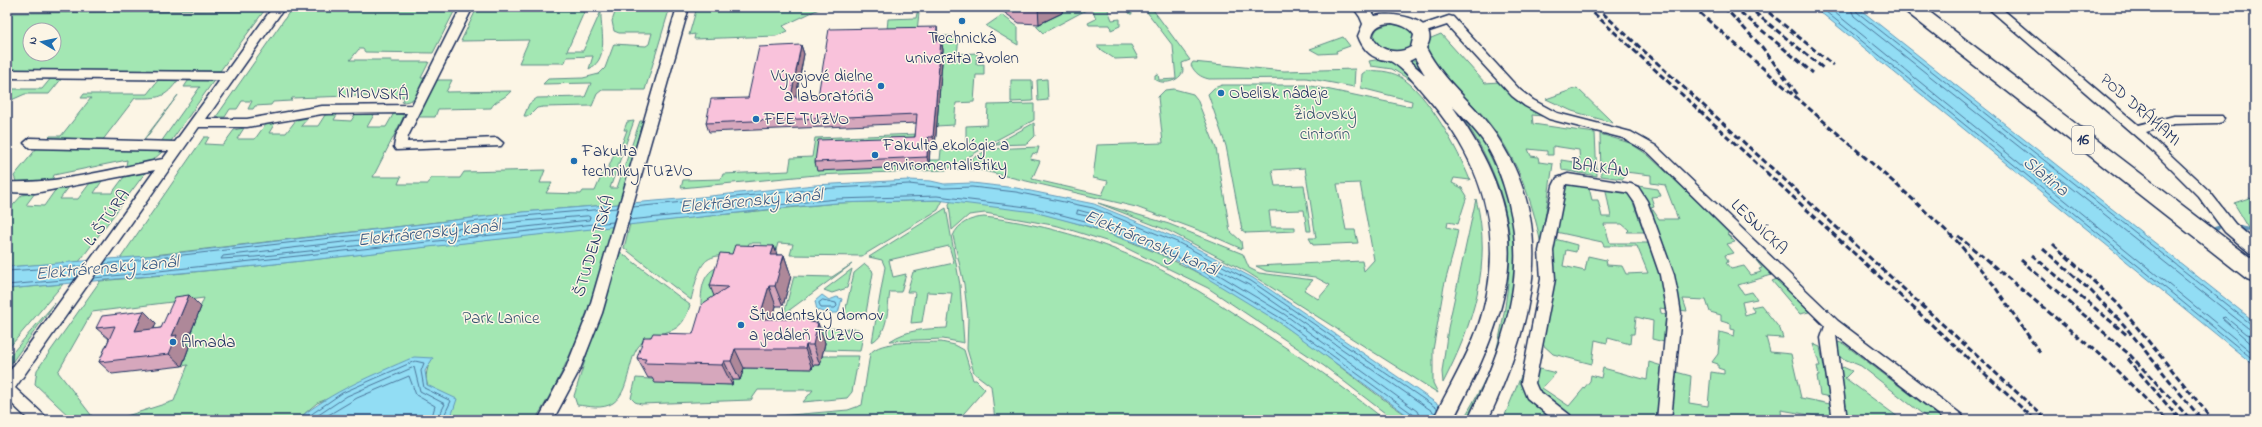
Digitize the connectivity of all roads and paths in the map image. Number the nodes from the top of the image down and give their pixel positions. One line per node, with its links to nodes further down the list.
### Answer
1 (279, 7): 14 (street, Ľ. ŠTÚRA)
2 (467, 7): 15 (street)
3 (683, 7): 30 (street, ŠTUDENTSKÁ)
4 (1360, 7): 9 (street)
5 (1376, 7): 8 (street)
6 (1911, 7): 25 (main road, 16)
7 (1993, 7): 18 (street, POD DRÁHAMI)
8 (1392, 18): 9 (street); 10 (street)
9 (1370, 24): 12 (street)
10 (1420, 30): 11 (street); 26 (street, LESNÍCKA)
11 (1419, 50): 12 (street); 31 (street)
12 (1396, 56): 28 (street)
13 (7, 74): 14 (street)
14 (230, 76): 17 (street, Ľ. ŠTÚRA)
15 (416, 108): 17 (street, KIMOVSKÁ); 19 (street, KIMOVSKÁ)
16 (2218, 118): 18 (street)
17 (197, 123): 21 (street, Ľ. ŠTÚRA)
18 (2136, 130): 24 (street, POD DRÁHAMI)
19 (497, 142)
20 (30, 143): 21 (street)
21 (180, 147): 22 (street, Ľ. ŠTÚRA)
22 (168, 163): 23 (street); 27 (street, Ľ. ŠTÚRA)
23 (7, 187)
24 (2255, 249)
25 (2255, 273)
26 (1833, 324): 34 (street); 35 (street, LESNÍCKA)
27 (7, 388): 29 (street)
28 (1446, 414)
29 (39, 420)
30 (544, 420)
31 (1478, 420)
32 (1565, 420): 33 (street, BALKÁN)
33 (1664, 420)
34 (1840, 420)
35 (1957, 420)

